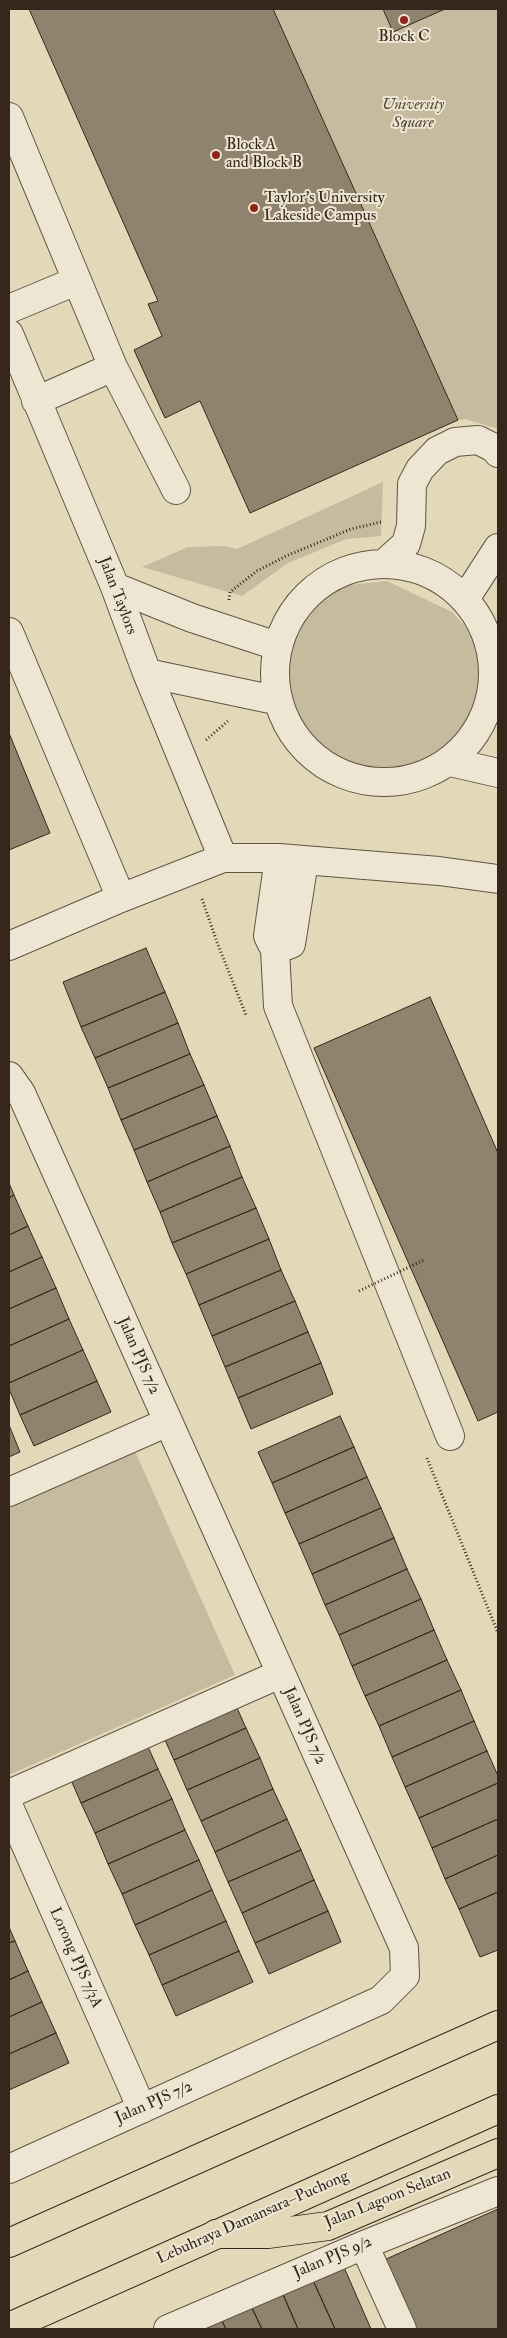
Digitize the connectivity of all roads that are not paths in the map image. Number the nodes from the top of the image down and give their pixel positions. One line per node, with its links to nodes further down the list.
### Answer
1 (9, 117): 2 (street)
2 (76, 281): 3 (street); 5 (street)
3 (9, 309)
4 (9, 334): 6 (street, Jalan Taylors)
5 (113, 367): 6 (street); 8 (street)
6 (36, 401): 11 (street, Jalan Taylors)
7 (498, 453): 10 (street)
8 (176, 490)
9 (498, 548): 12 (street)
10 (386, 562): 12 (street); 15 (street)
11 (114, 587): 15 (street); 16 (street, Jalan Taylors)
12 (465, 599): 14 (street)
13 (9, 632): 23 (street)
14 (494, 642): 18 (street)
15 (277, 646): 17 (street)
16 (147, 673): 17 (street); 20 (street, Jalan Taylors)
17 (275, 700): 18 (street)
18 (450, 762): 19 (street)
19 (498, 773)
20 (223, 858): 21 (street); 23 (street)
21 (292, 859): 22 (street); 27 (street)
22 (498, 879)
23 (121, 898): 24 (street)
24 (9, 946)
25 (9, 1076): 26 (street, Jalan PJS 7/2)
26 (168, 1422): 28 (street); 29 (street, Jalan PJS 7/2)
27 (450, 1436)
28 (9, 1492)
29 (280, 1674): 30 (street); 33 (street, Jalan PJS 7/2)
30 (9, 1794)
31 (9, 1807): 33 (street, Lorong PJS 7/3A)
32 (498, 2025): 39 (main road)
33 (142, 2109): 36 (street, Jalan PJS 7/2)
34 (498, 2109): 38 (main road, Lebuhraya Damansara–Puchong)
35 (498, 2153): 38 (main road, Jalan Lagoon Selatan)
36 (9, 2169)
37 (498, 2191): 40 (street, Jalan PJS 9/2)
38 (216, 2234): 41 (main road, Lebuhraya Damansara–Puchong)
39 (9, 2242)
40 (364, 2245): 42 (street, Jalan PJS 9/2); 43 (street)
41 (9, 2328)
42 (168, 2329)
43 (402, 2329)

